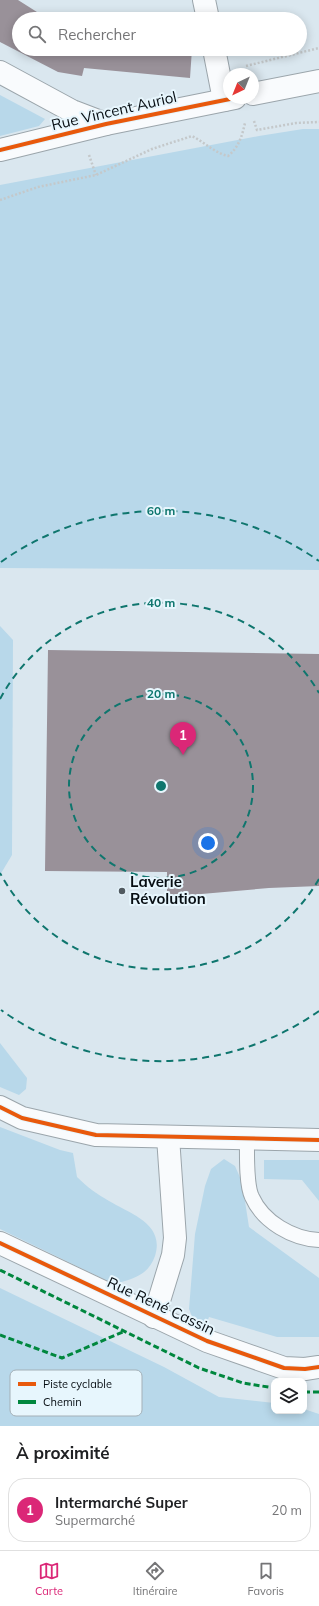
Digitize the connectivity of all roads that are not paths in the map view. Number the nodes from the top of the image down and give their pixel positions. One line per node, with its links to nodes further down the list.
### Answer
1 (204, 0): 2 (street)
2 (207, 12)
3 (216, 56): 5 (street)
4 (0, 72): 9 (street)
5 (223, 79)
6 (319, 81): 7 (street)
7 (259, 93)
8 (223, 100): 9 (street, Rue Vincent Auriol)
9 (106, 124): 10 (street, Rue Vincent Auriol)
10 (0, 150)
11 (0, 1107): 12 (street)
12 (168, 1137): 13 (street); 17 (street)
13 (247, 1139): 14 (street); 15 (lane)
14 (319, 1140)
15 (319, 1240)
16 (0, 1243): 17 (street, Rue René Cassin)
17 (154, 1317): 18 (street, Rue René Cassin)
18 (319, 1367)

